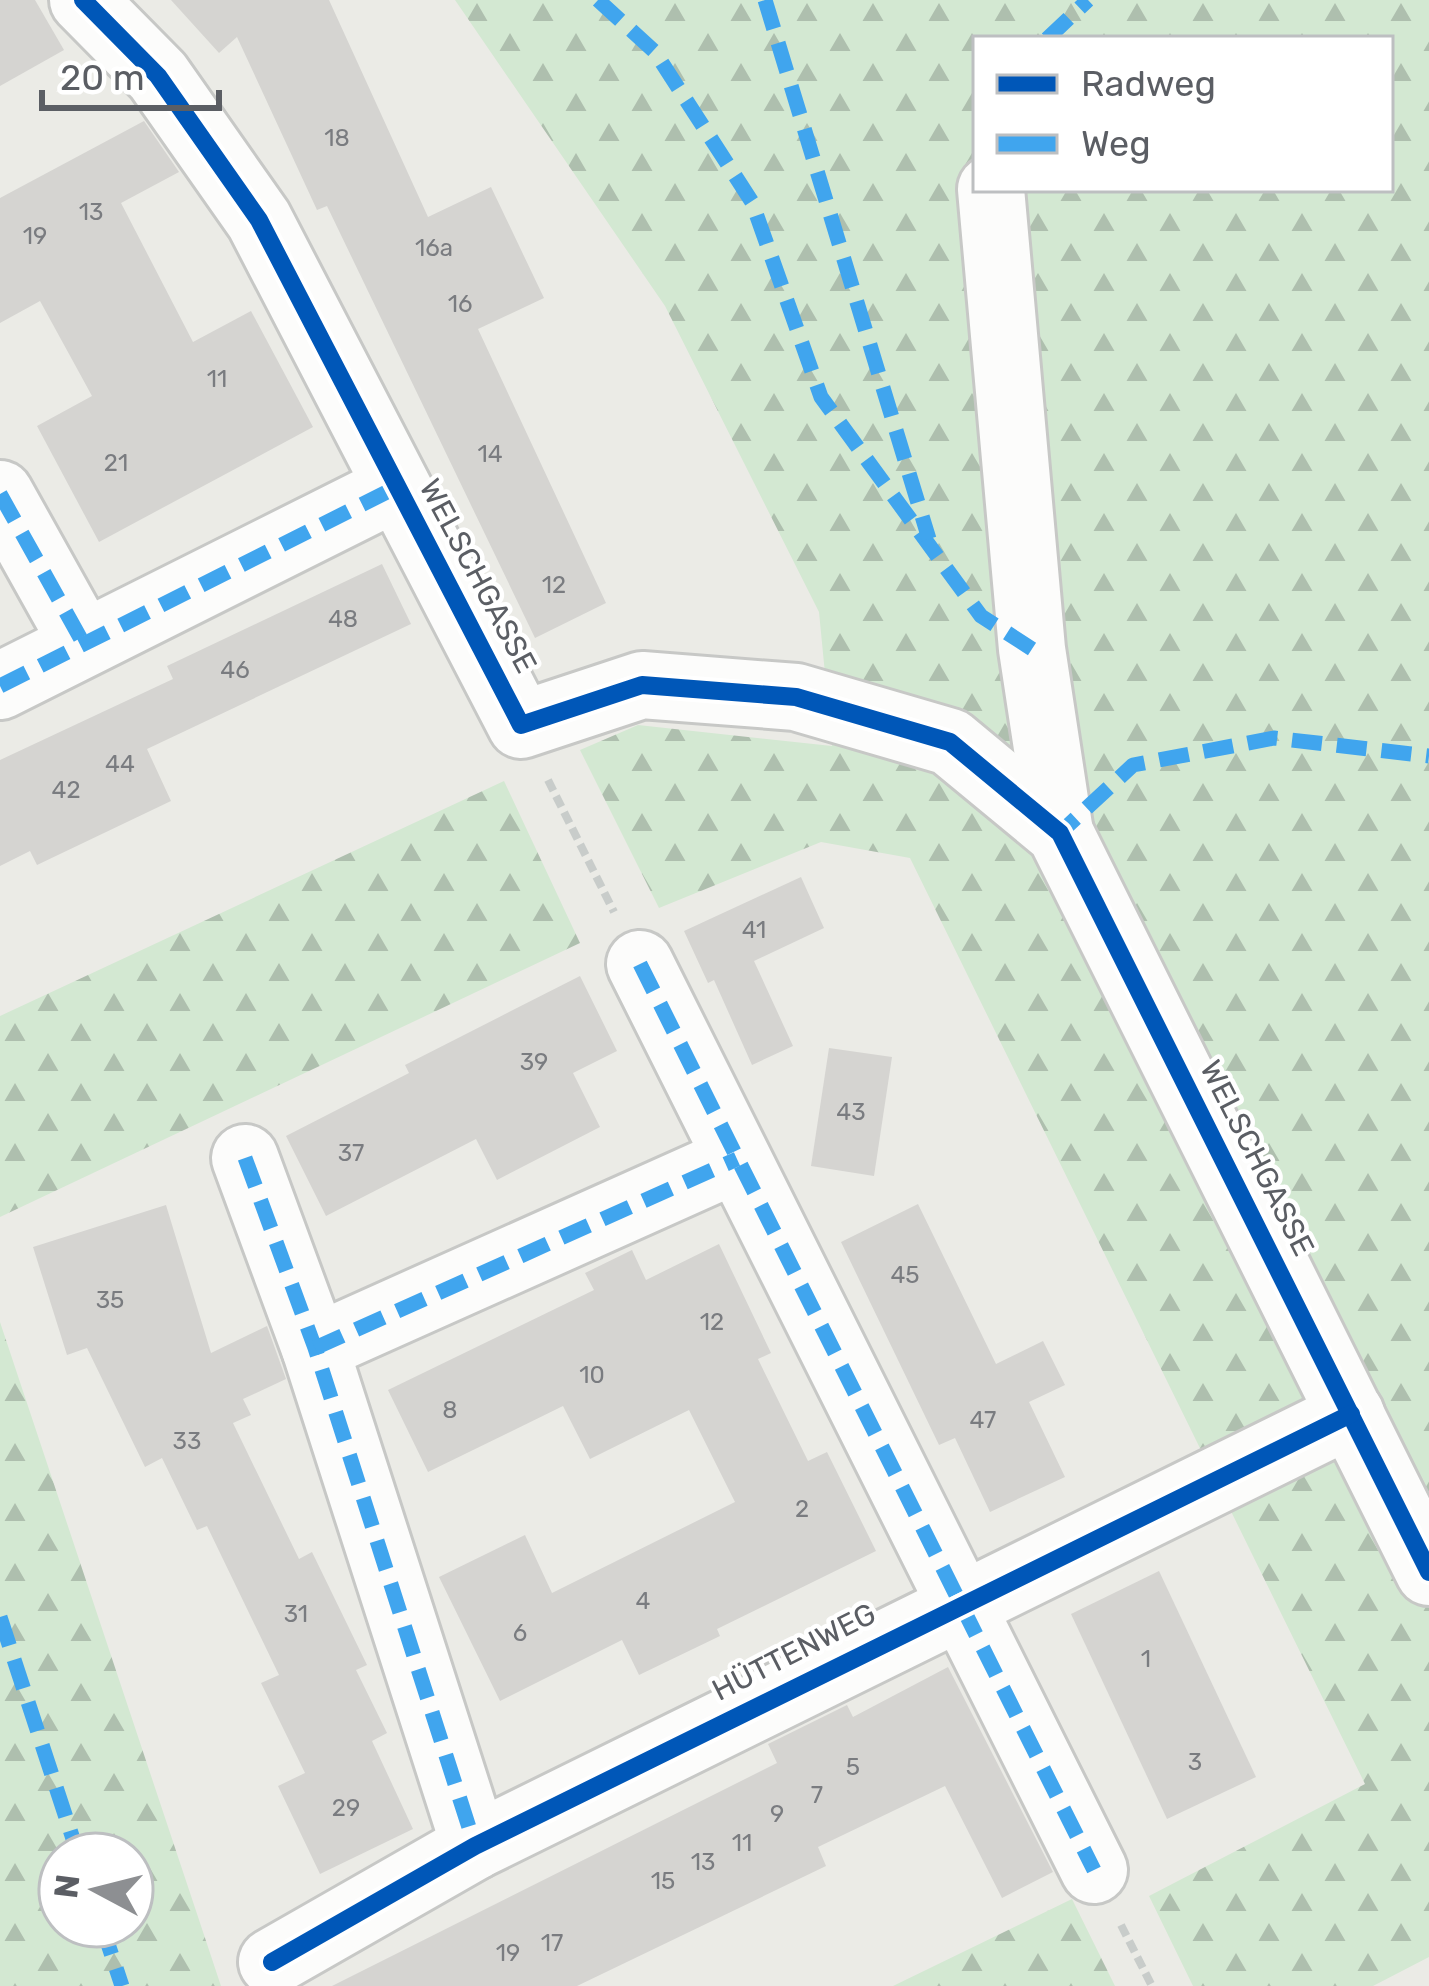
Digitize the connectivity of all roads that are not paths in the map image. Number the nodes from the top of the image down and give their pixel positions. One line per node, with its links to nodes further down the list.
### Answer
1 (83, 0): 3 (street, WELSCHGASSE)
2 (992, 192): 7 (street)
3 (397, 487): 5 (street, WELSCHGASSE); 7 (street, WELSCHGASSE)
4 (0, 494): 5 (street)
5 (82, 641): 6 (street, WELSCHGASSE)
6 (0, 686)
7 (1060, 833): 12 (street, WELSCHGASSE)
8 (640, 964): 10 (street)
9 (245, 1158): 11 (street)
10 (737, 1159): 11 (street); 14 (street)
11 (315, 1348): 15 (street)
12 (1352, 1414): 13 (street, WELSCHGASSE); 14 (street, HÜTTENWEG)
13 (1429, 1572)
14 (959, 1603): 15 (street, HÜTTENWEG); 16 (street)
15 (475, 1846): 17 (street, HÜTTENWEG)
16 (1094, 1870)
17 (272, 1962)

